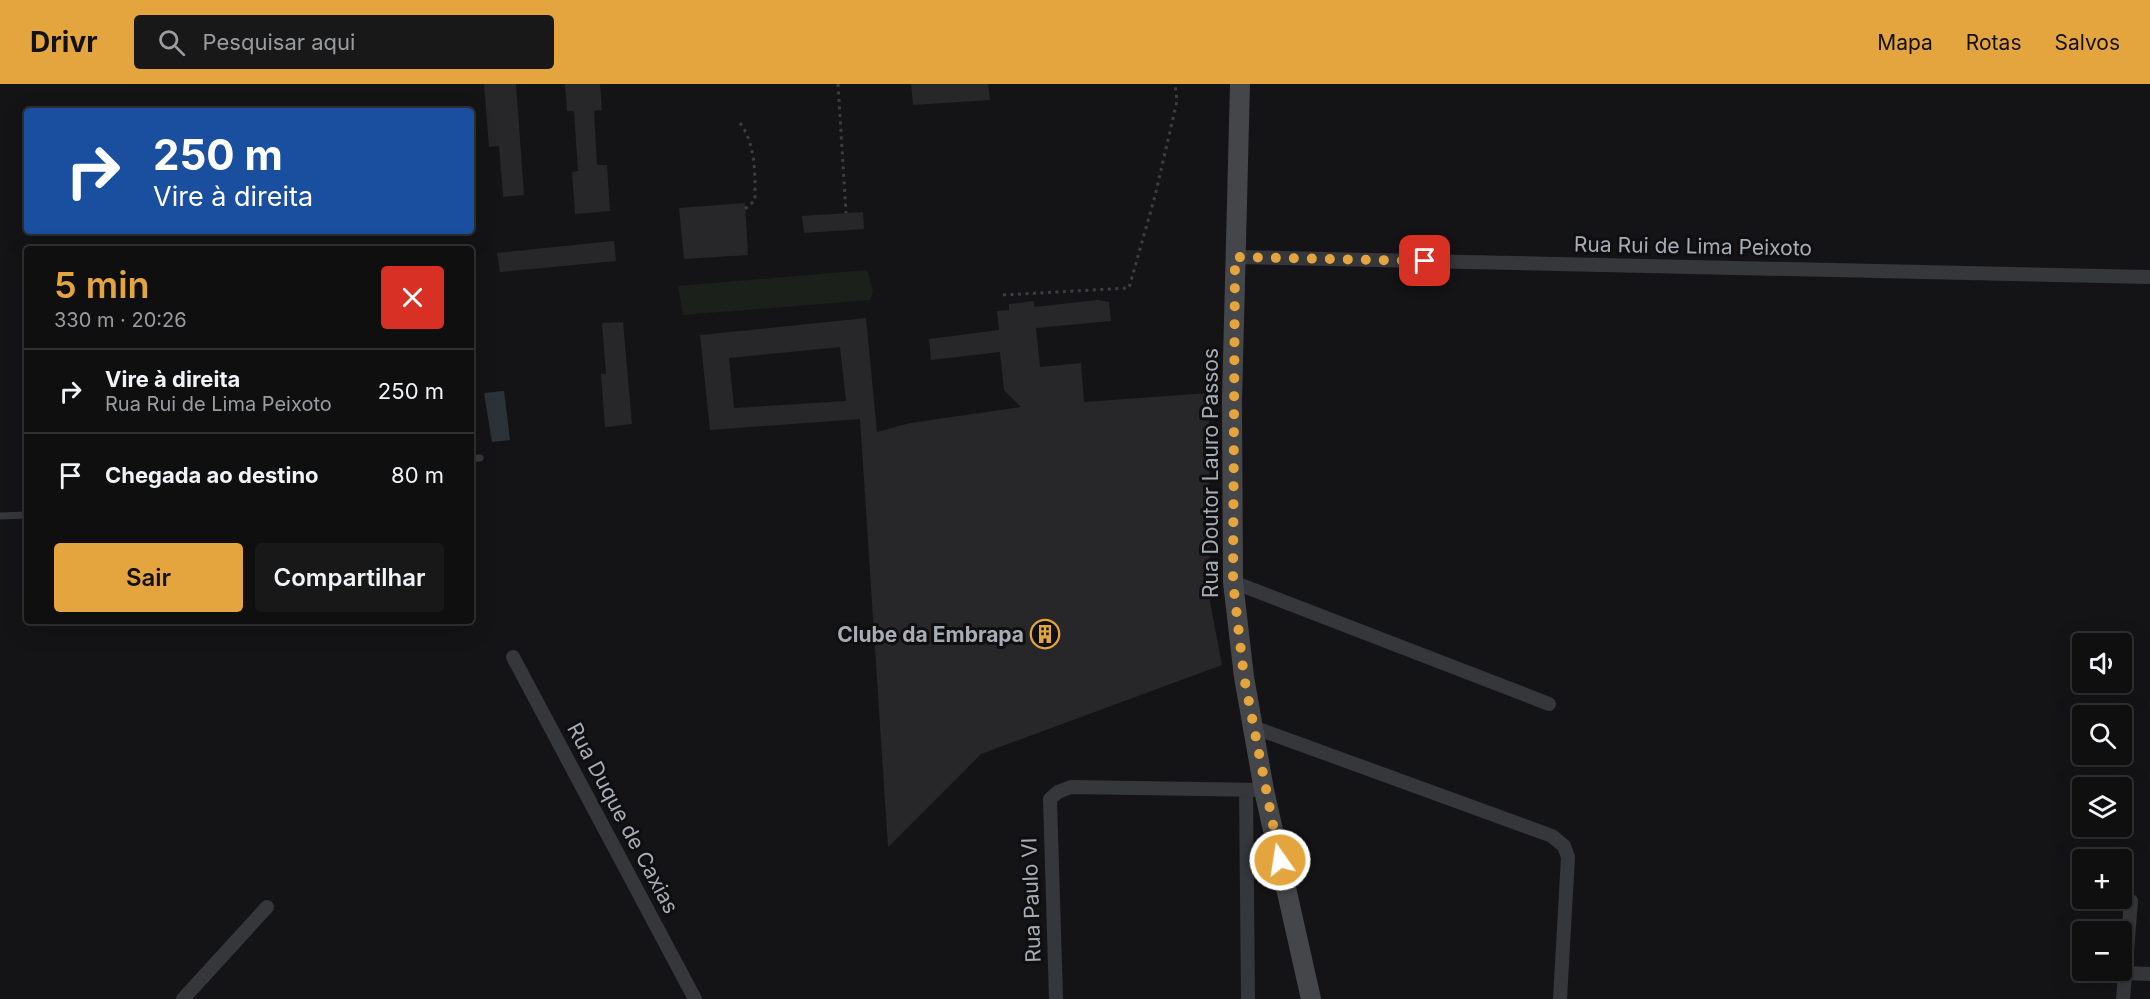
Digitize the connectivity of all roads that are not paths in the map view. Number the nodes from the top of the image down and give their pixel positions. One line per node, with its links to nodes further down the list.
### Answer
1 (1239, 84): 2 (main road, Rua Doutor Lauro Passos)
2 (1235, 257): 3 (street, Rua Rui de Lima Peixoto); 8 (main road, Rua Doutor Lauro Passos)
3 (2150, 278)
4 (480, 458): 5 (lane)
5 (474, 459)
6 (24, 515): 7 (lane)
7 (0, 516)
8 (1233, 582): 10 (street); 11 (main road, Rua Doutor Lauro Passos)
9 (513, 657): 18 (street, Rua Duque de Caxias)
10 (1549, 704)
11 (1253, 727): 12 (main road, Rua Doutor Lauro Passos); 22 (street)
12 (1255, 790): 19 (street, Rua Paulo VI); 20 (street); 21 (main road, Rua Doutor Lauro Passos)
13 (267, 907): 17 (street)
14 (2132, 973): 15 (street)
15 (2150, 974)
16 (2125, 981): 23 (street)
17 (183, 999)
18 (695, 999)
19 (1056, 999)
20 (1248, 999)
21 (1311, 999)
22 (1560, 999)
23 (2123, 999)

